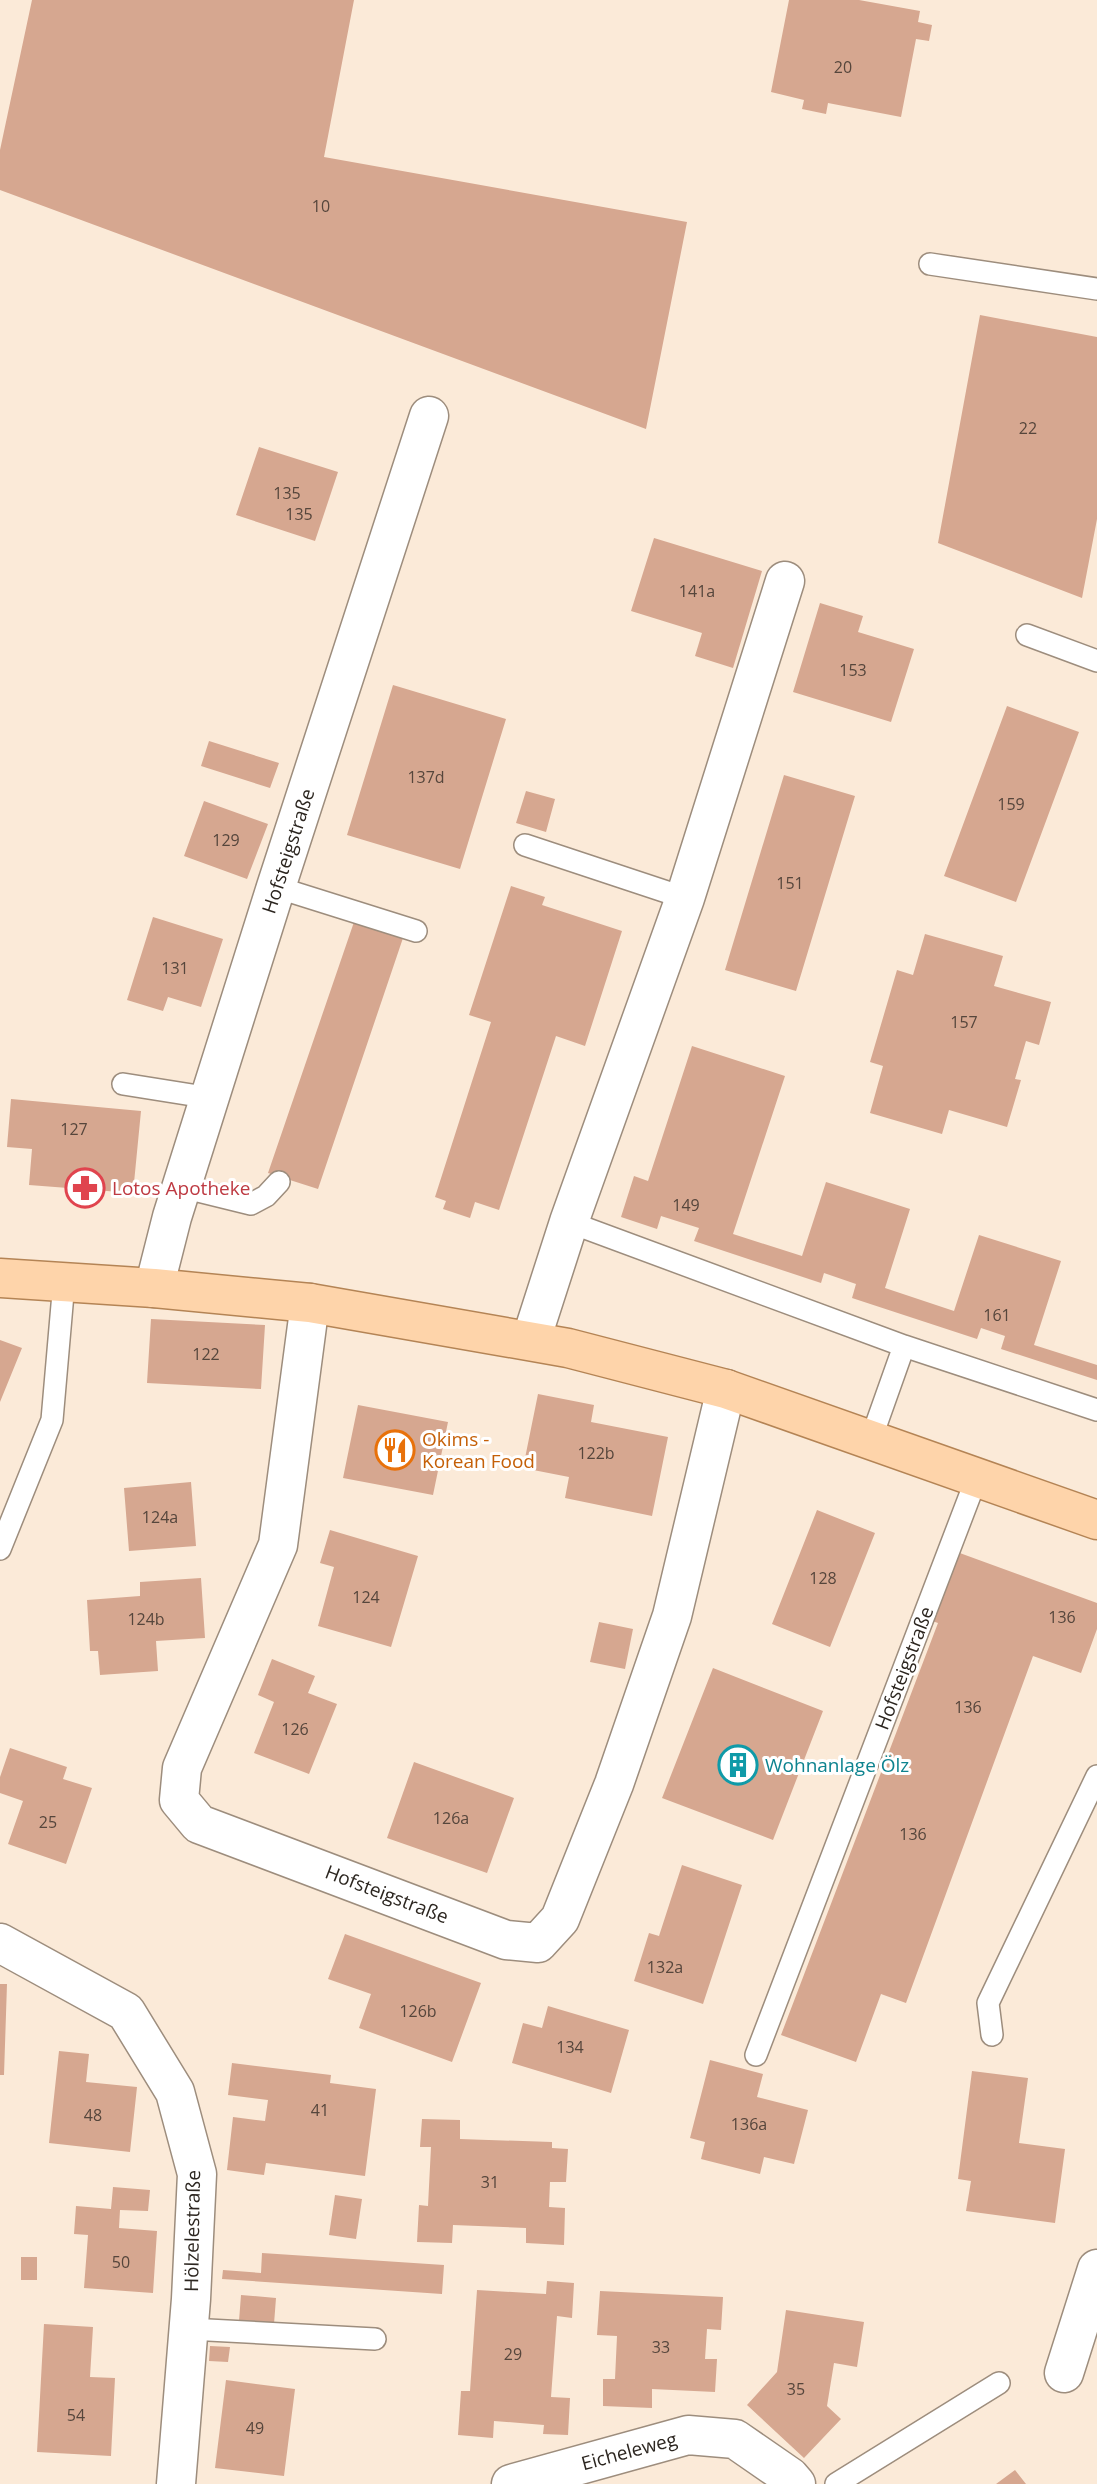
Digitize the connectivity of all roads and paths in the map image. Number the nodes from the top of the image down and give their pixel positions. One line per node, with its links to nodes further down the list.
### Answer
1 (930, 264): 2 (lane)
2 (1097, 289)
3 (429, 416): 8 (street, Hofsteigstraße)
4 (785, 581): 9 (street)
5 (1027, 635): 6 (lane)
6 (1097, 661)
7 (525, 845): 9 (lane)
8 (276, 887): 10 (lane); 12 (street, Hofsteigstraße)
9 (685, 898): 15 (street)
10 (416, 931)
11 (123, 1084): 12 (lane)
12 (211, 1098): 14 (street, Hofsteigstraße)
13 (279, 1182): 14 (lane)
14 (182, 1187): 18 (street, Hofsteigstraße)
15 (569, 1222): 20 (street); 21 (lane)
16 (0, 1278): 17 (main road)
17 (64, 1282): 18 (main road); 27 (lane)
18 (154, 1288): 19 (main road)
19 (310, 1303): 20 (main road); 22 (street, Hofsteigstraße)
20 (531, 1340): 22 (main road)
21 (904, 1346): 23 (lane); 24 (lane)
22 (726, 1389): 24 (main road)
23 (1097, 1410)
24 (871, 1438): 25 (main road)
25 (977, 1477): 26 (main road); 31 (lane, Hofsteigstraße)
26 (1097, 1520)
27 (0, 1549)
28 (1097, 1776): 30 (lane)
29 (0, 1943): 33 (street, Hölzelestraße)
30 (992, 2035)
31 (756, 2055)
32 (1097, 2269): 35 (street)
33 (189, 2329): 34 (lane); 38 (street, Hölzelestraße)
34 (375, 2339)
35 (1064, 2373)
36 (999, 2383): 40 (lane)
37 (525, 2482): 39 (street, Eicheleweg)
38 (176, 2484)
39 (796, 2484)
40 (836, 2484)

